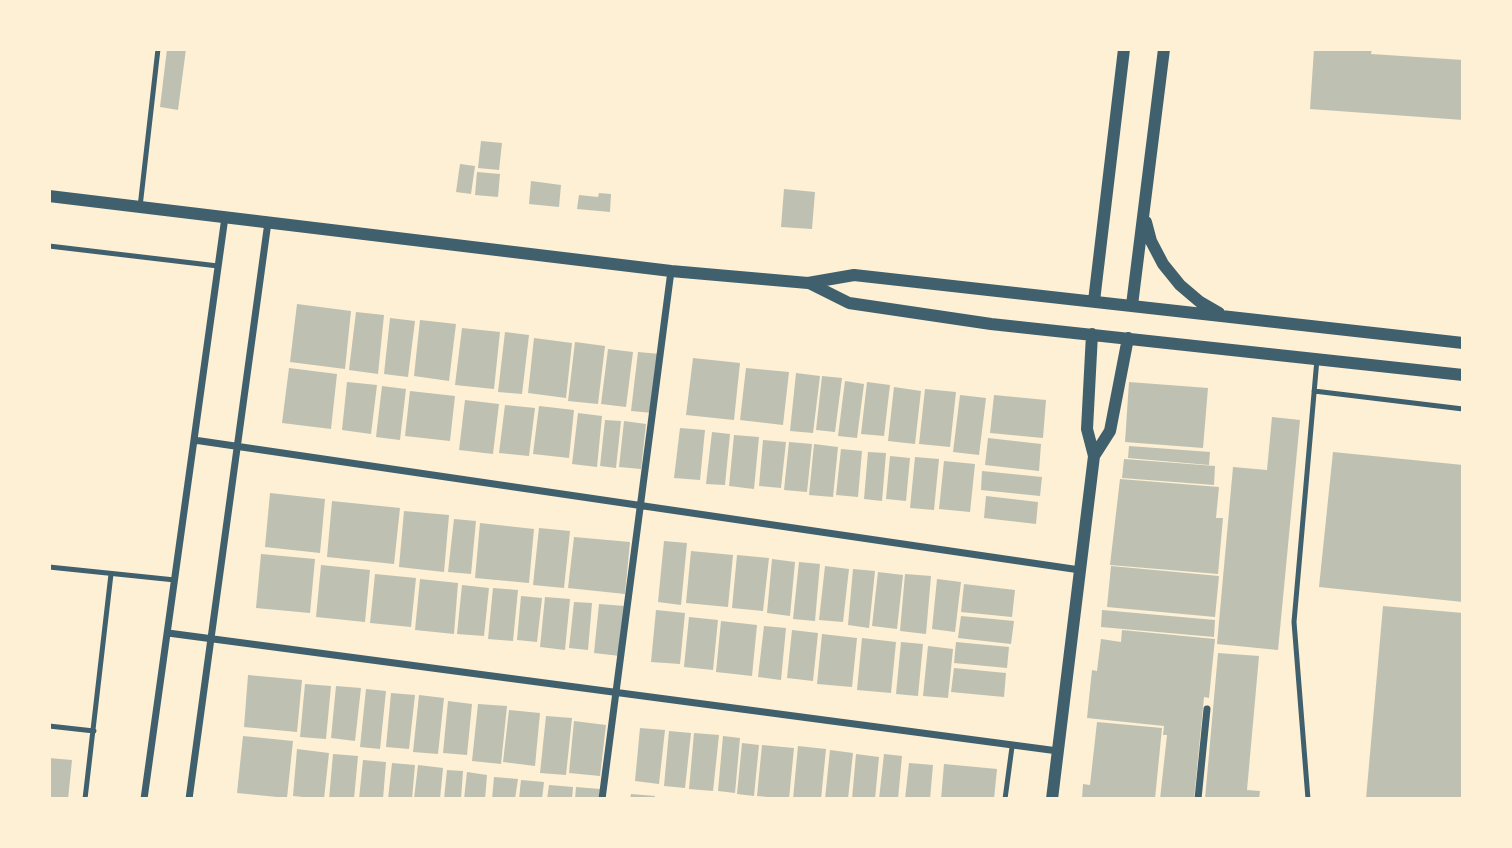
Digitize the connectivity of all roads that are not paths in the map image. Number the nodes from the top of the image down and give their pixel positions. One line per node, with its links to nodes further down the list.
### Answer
1 (158, 49): 5 (lane)
2 (1124, 49): 13 (street)
3 (1164, 49): 6 (street)
4 (49, 196): 5 (street)
5 (140, 207): 7 (street)
6 (1144, 215): 14 (street); 15 (street)
7 (225, 217): 8 (street); 10 (street)
8 (268, 222): 11 (street); 24 (street)
9 (49, 246): 10 (lane)
10 (218, 266): 23 (street)
11 (671, 271): 12 (street); 26 (street)
12 (808, 283): 13 (street); 16 (street)
13 (1094, 301): 14 (street)
14 (1132, 305): 15 (street)
15 (1224, 316): 18 (street)
16 (1092, 334): 17 (street); 25 (street)
17 (1128, 338): 19 (street); 25 (street)
18 (1463, 343)
19 (1317, 359): 20 (street); 21 (lane)
20 (1463, 375)
21 (1314, 391): 22 (lane); 46 (lane)
22 (1463, 408)
23 (194, 440): 24 (street); 30 (street)
24 (237, 448): 26 (street); 32 (street)
25 (1094, 456): 28 (street)
26 (640, 506): 28 (street); 33 (street)
27 (49, 567): 29 (lane)
28 (1080, 570): 38 (street)
29 (111, 574): 30 (lane); 36 (lane)
30 (175, 580): 31 (street)
31 (168, 632): 32 (street); 40 (street)
32 (211, 639): 33 (street); 41 (street)
33 (616, 694): 37 (street); 42 (street)
34 (1207, 709): 45 (street)
35 (49, 726): 36 (lane)
36 (94, 731): 39 (lane)
37 (1012, 747): 38 (street); 43 (lane)
38 (1058, 751): 44 (street)
39 (85, 799)
40 (144, 799)
41 (189, 799)
42 (602, 799)
43 (1005, 799)
44 (1052, 799)
45 (1198, 799)
46 (1308, 799)

